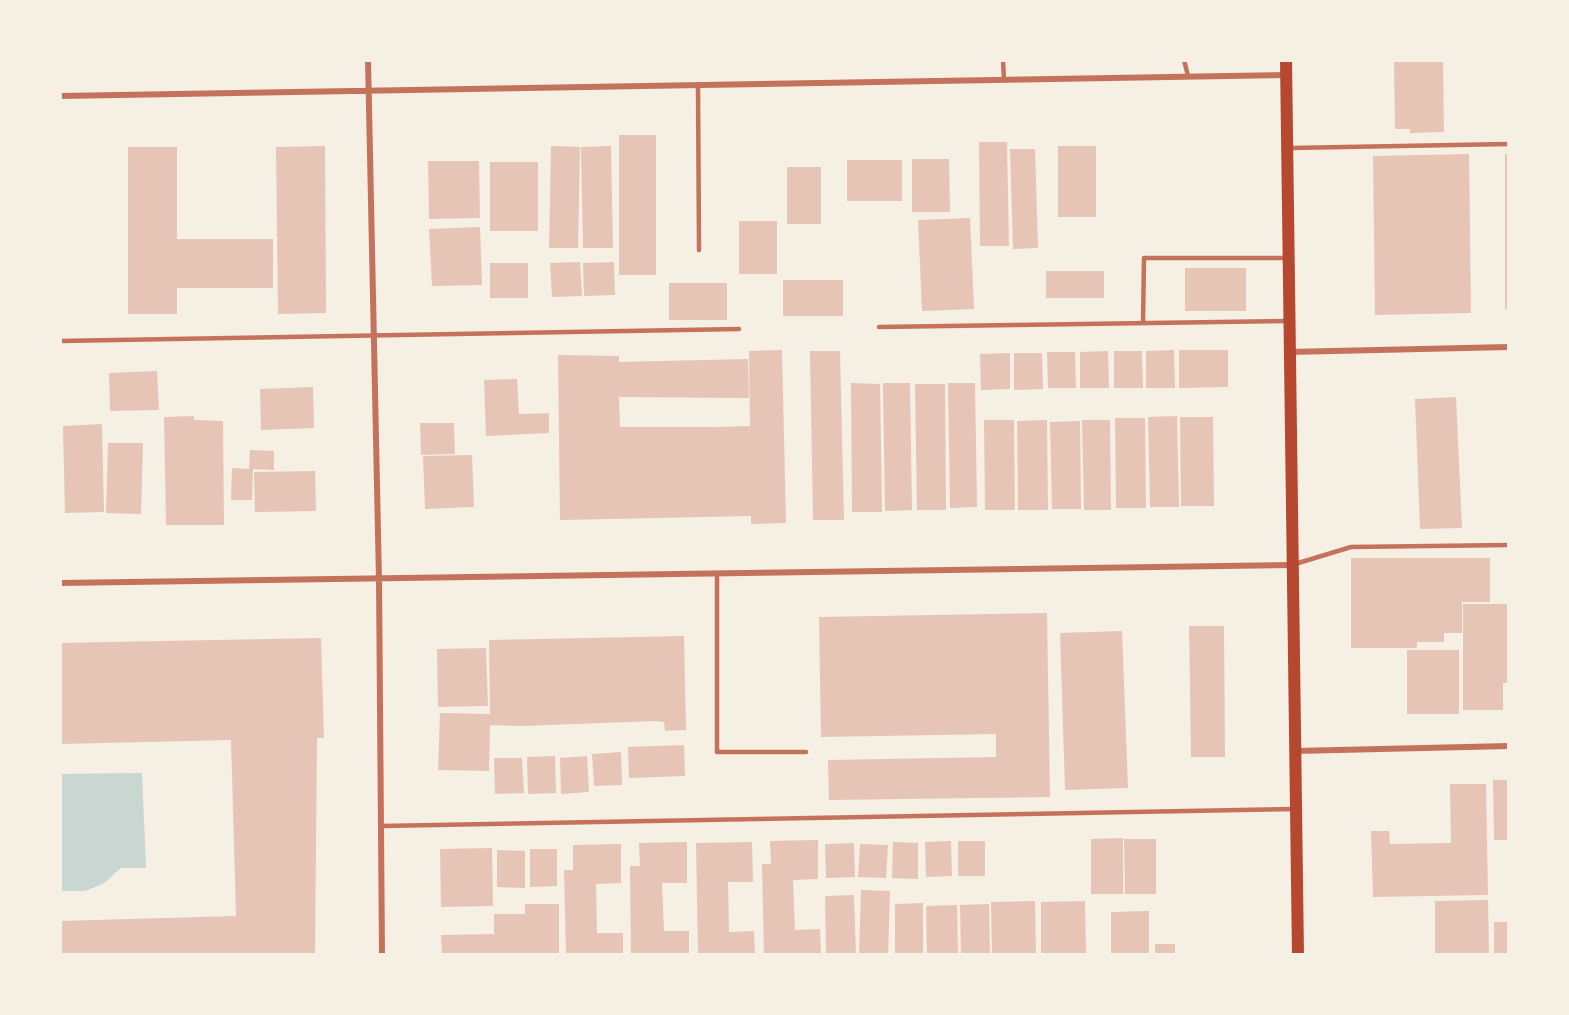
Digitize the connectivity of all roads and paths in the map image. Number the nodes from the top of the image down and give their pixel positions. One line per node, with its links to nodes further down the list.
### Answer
1 (368, 60): 9 (street)
2 (1003, 60): 7 (lane)
3 (1184, 60): 6 (lane)
4 (1286, 60): 5 (main road)
5 (1286, 75): 6 (street); 12 (main road)
6 (1188, 76): 7 (street)
7 (1004, 80): 8 (street)
8 (698, 85): 9 (street); 13 (lane)
9 (369, 91): 10 (street); 19 (street)
10 (60, 96)
11 (1509, 144): 12 (lane)
12 (1286, 148): 14 (main road)
13 (699, 250)
14 (1287, 258): 15 (main road); 16 (lane)
15 (1288, 321): 16 (lane); 22 (main road)
16 (1143, 323): 17 (lane)
17 (879, 327)
18 (739, 329): 19 (lane)
19 (373, 335): 20 (lane); 26 (street)
20 (60, 341)
21 (1509, 347): 22 (street)
22 (1288, 352): 24 (main road)
23 (1509, 544): 24 (lane)
24 (1292, 565): 25 (street); 29 (main road)
25 (717, 574): 26 (street); 30 (lane)
26 (379, 580): 27 (street); 32 (street)
27 (60, 583)
28 (1509, 746): 29 (street)
29 (1294, 751): 31 (main road)
30 (806, 752)
31 (1295, 809): 32 (lane); 34 (main road)
32 (382, 826): 33 (street)
33 (382, 955)
34 (1298, 955)

